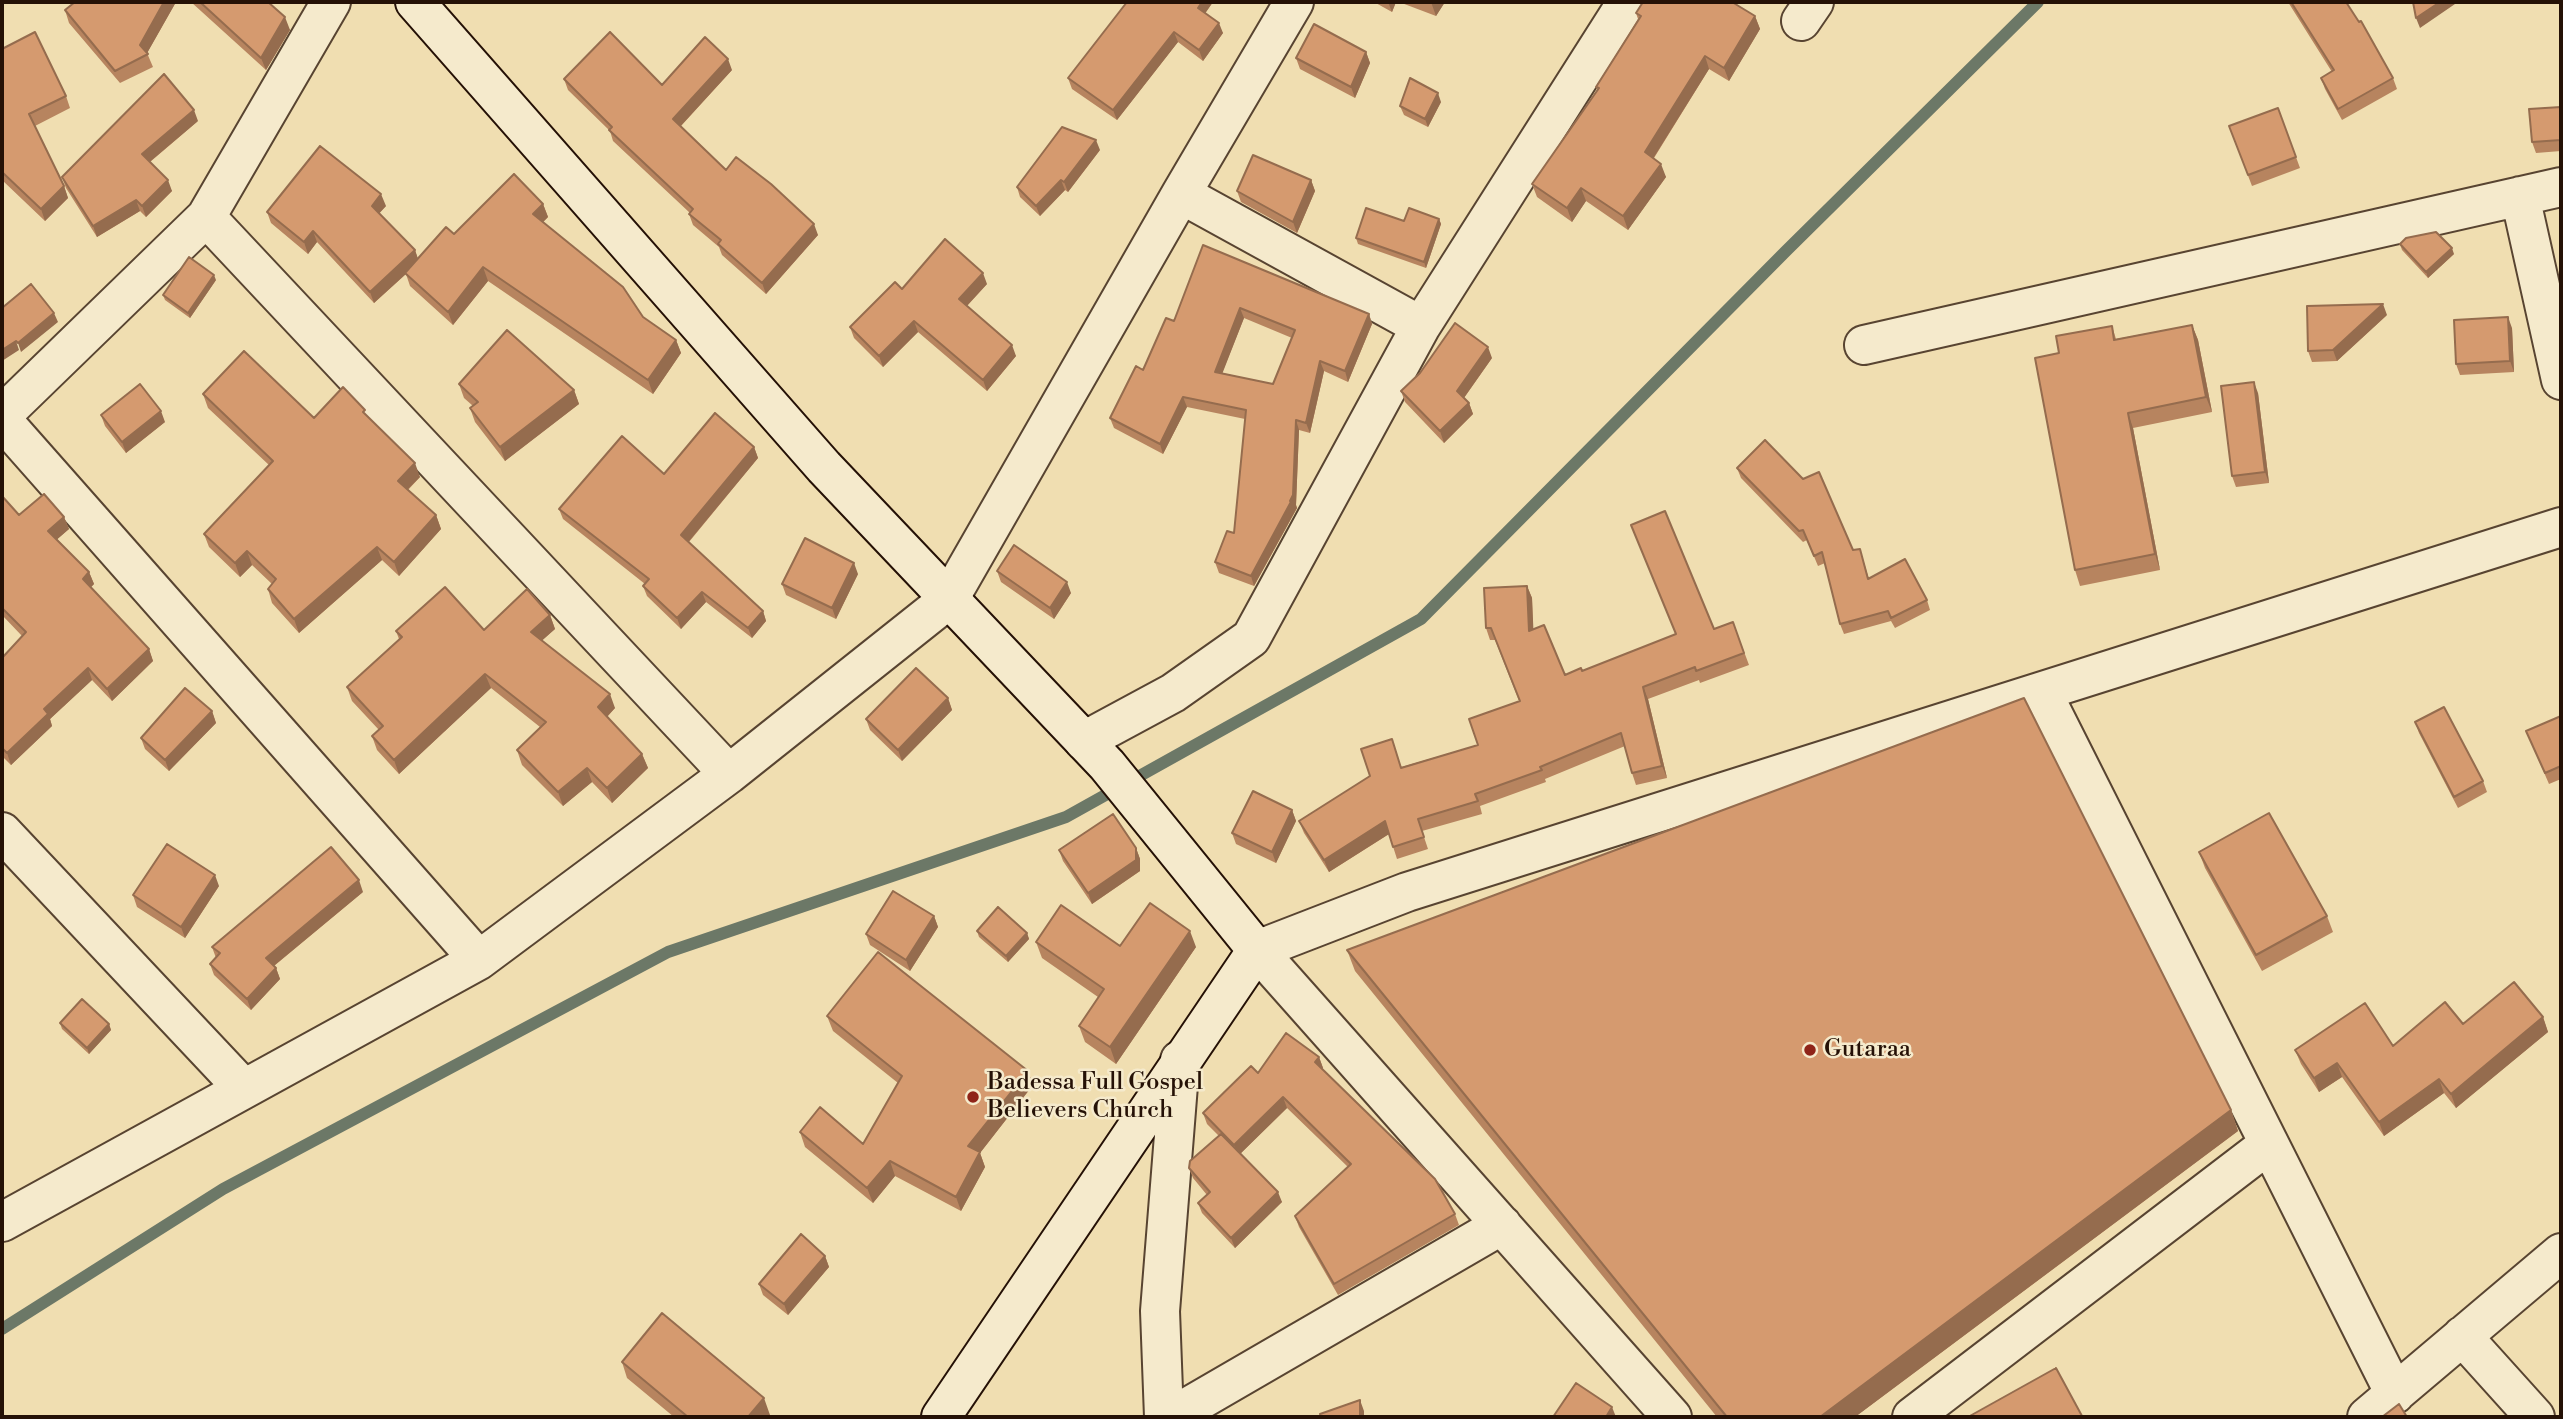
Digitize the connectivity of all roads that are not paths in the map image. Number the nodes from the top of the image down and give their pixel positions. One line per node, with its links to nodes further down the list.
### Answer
1 (331, 2): 8 (street)
2 (415, 2): 15 (street)
3 (1294, 2): 6 (street)
4 (1627, 2): 9 (street)
5 (2561, 187): 7 (street)
6 (1181, 194): 9 (street); 15 (street)
7 (2520, 196): 10 (street); 11 (street)
8 (206, 217): 12 (street); 18 (street)
9 (1421, 326): 17 (street)
10 (1864, 345)
11 (2561, 380)
12 (2, 415)
13 (2, 420): 21 (street)
14 (2561, 527): 16 (street)
15 (949, 599): 17 (street); 18 (street)
16 (2042, 692): 20 (street); 24 (street)
17 (1095, 753): 20 (street)
18 (729, 774): 21 (street)
19 (2, 832): 23 (street)
20 (1257, 950): 22 (street); 26 (street)
21 (479, 960): 23 (street)
22 (1180, 1060): 30 (street); 31 (street)
23 (244, 1089): 25 (street)
24 (2270, 1144): 29 (street); 34 (street)
25 (2, 1222)
26 (1502, 1225): 32 (street); 33 (street)
27 (2561, 1253): 28 (street)
28 (2462, 1336): 29 (street); 35 (street)
29 (2381, 1405)
30 (942, 1417)
31 (1164, 1417)
32 (1171, 1417)
33 (1672, 1417)
34 (1912, 1417)
35 (2535, 1417)

